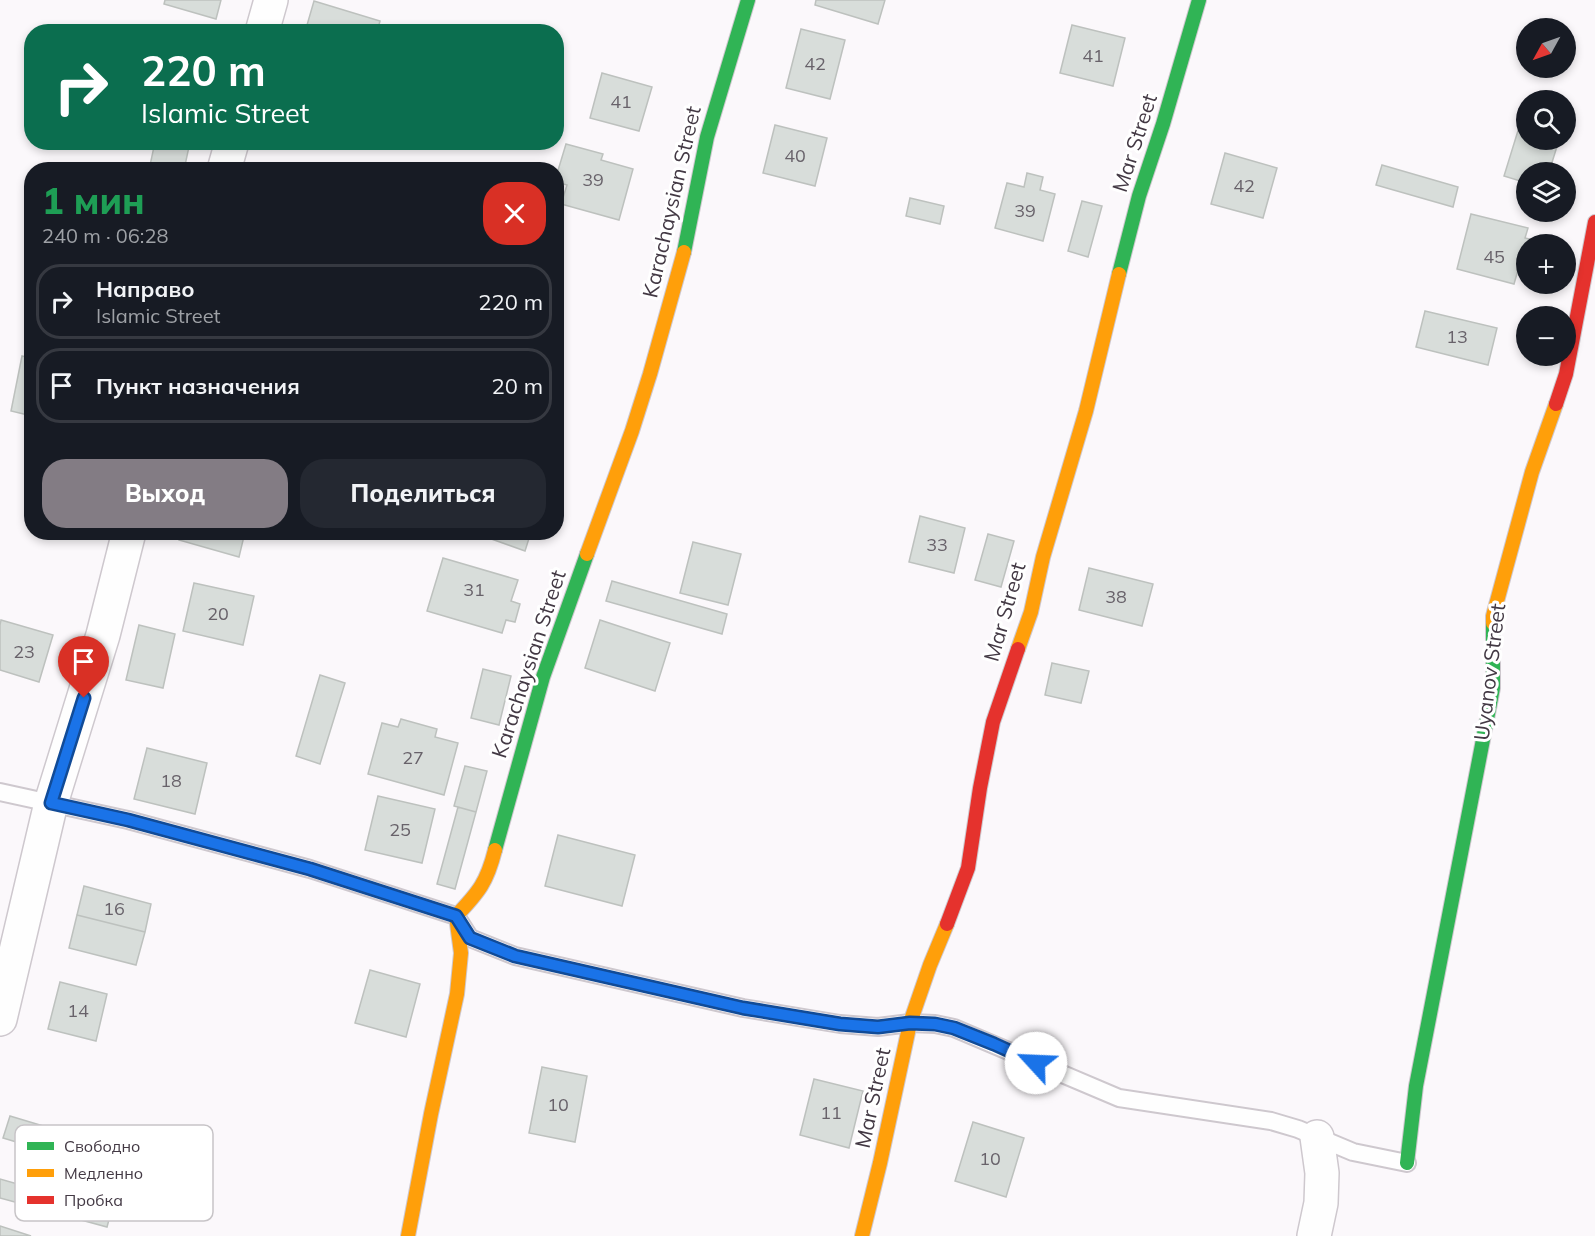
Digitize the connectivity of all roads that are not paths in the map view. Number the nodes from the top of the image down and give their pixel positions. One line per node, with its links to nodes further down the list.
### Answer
1 (271, 0): 4 (street)
2 (748, 0): 9 (street, Karachaysian Street)
3 (1199, 0): 11 (street, Mar Street)
4 (264, 24)
5 (1595, 222): 13 (street, Uyanov Street)
6 (127, 540): 8 (street)
7 (0, 792): 8 (lane)
8 (51, 803): 9 (lane); 10 (street)
9 (456, 916): 11 (lane); 14 (street)
10 (0, 1019)
11 (910, 1023): 12 (lane); 15 (street, Mar Street)
12 (1317, 1137): 13 (lane); 16 (street)
13 (1407, 1163)
14 (408, 1236)
15 (862, 1236)
16 (1314, 1236)

